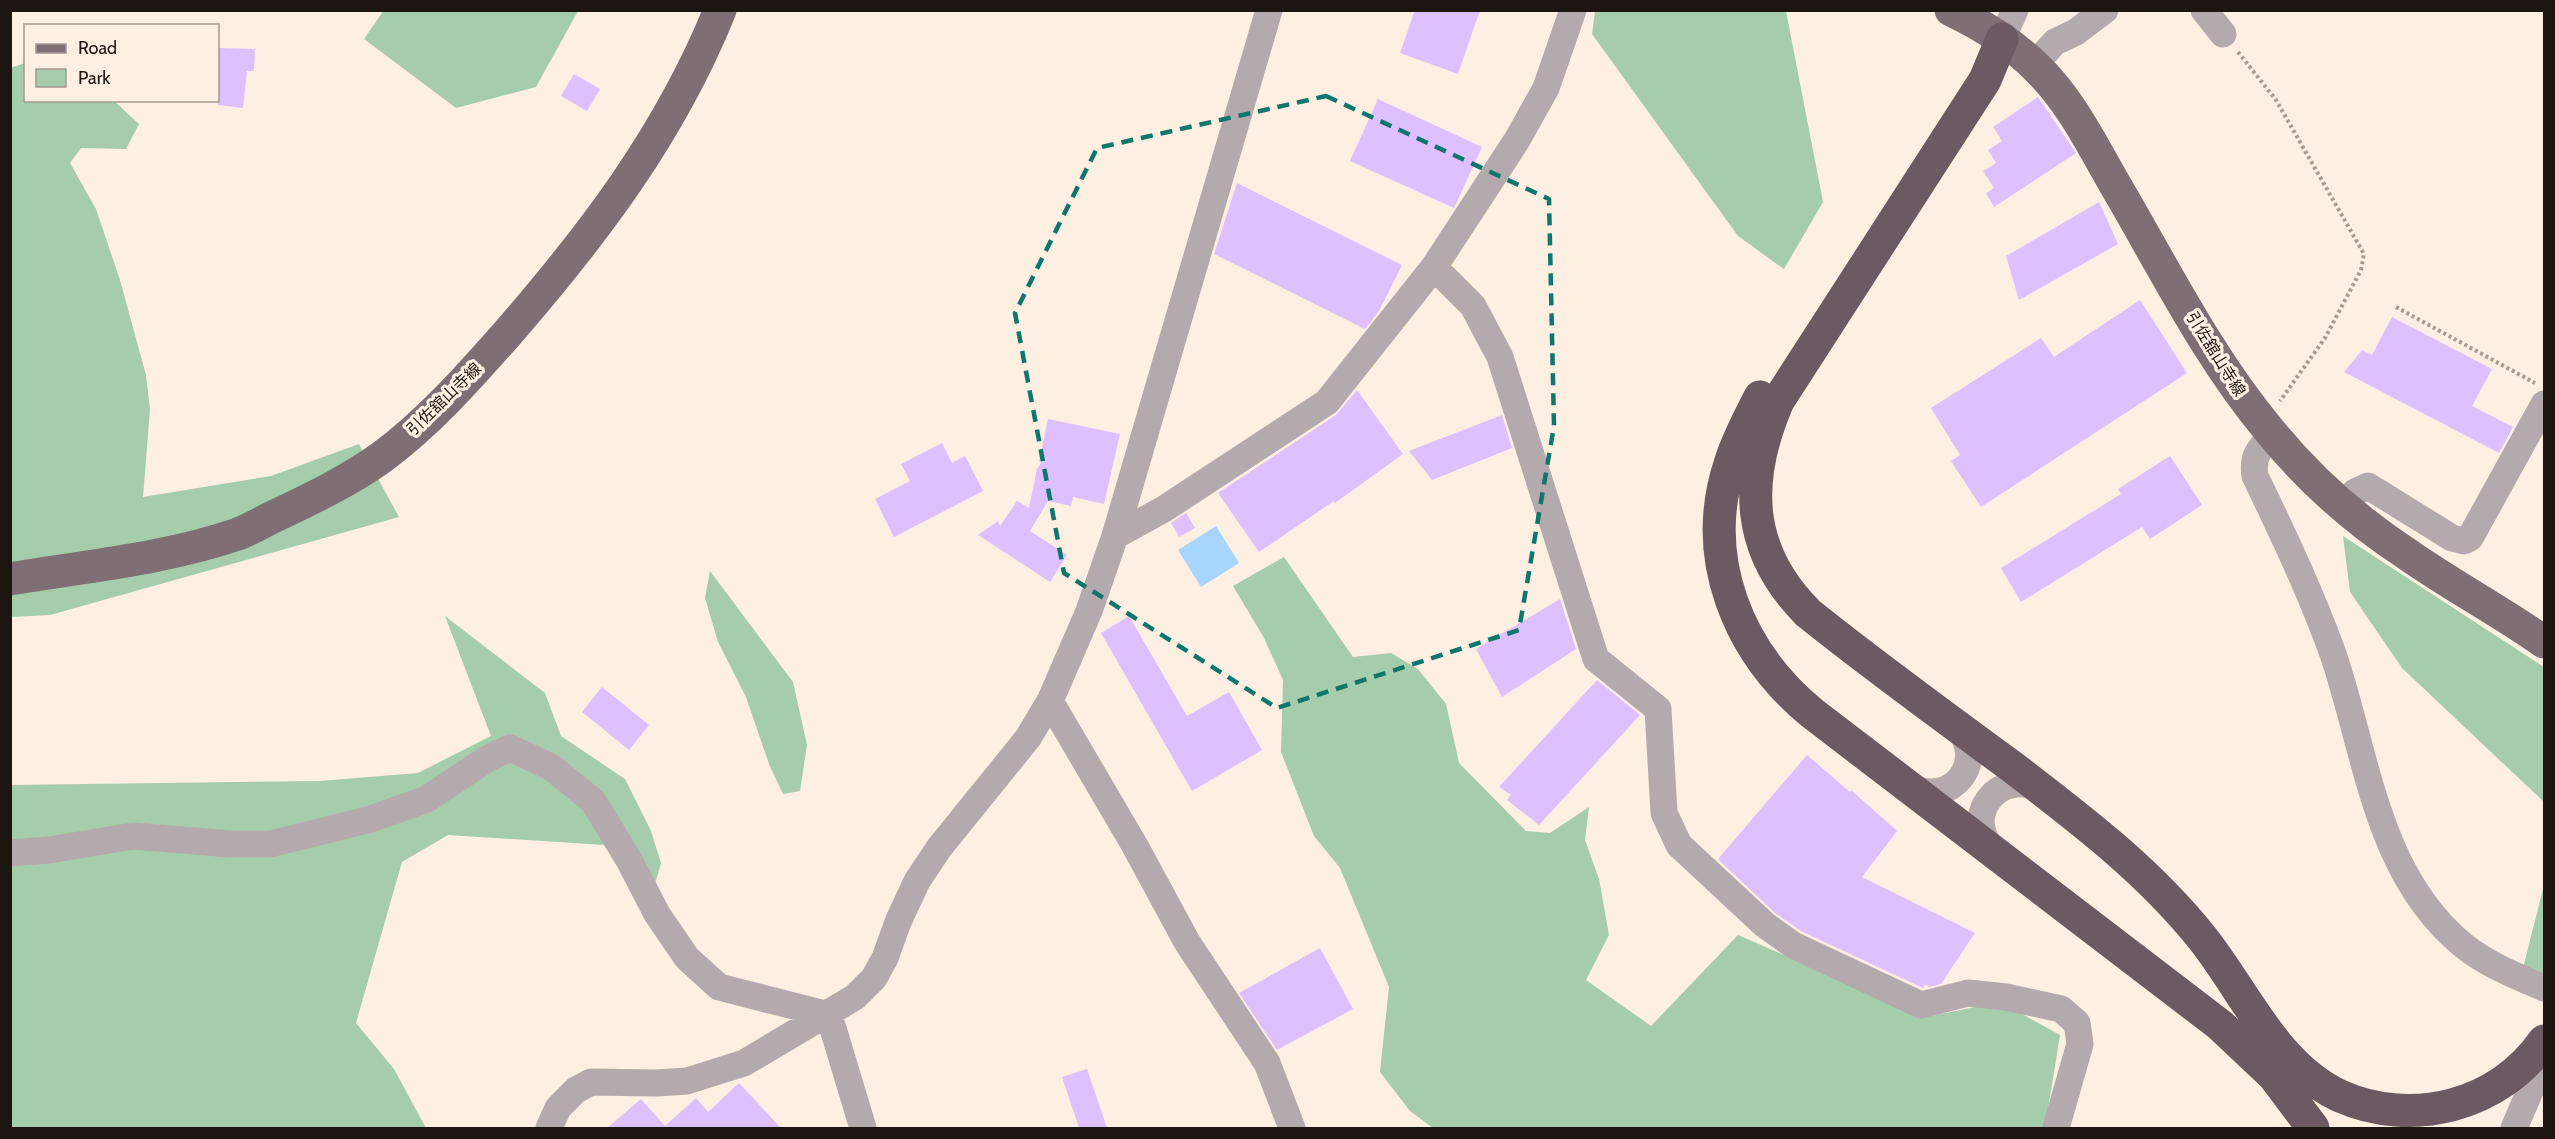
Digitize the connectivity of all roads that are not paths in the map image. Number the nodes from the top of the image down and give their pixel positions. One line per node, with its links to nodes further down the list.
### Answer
1 (720, 10): 15 (main road, 引佐舘山寺線)
2 (1269, 10): 14 (street)
3 (1573, 10): 10 (street)
4 (1951, 10): 7 (main road, 引佐舘山寺線)
5 (2105, 10): 9 (street)
6 (2204, 10): 8 (street)
7 (2008, 25): 9 (main road, 引佐舘山寺線); 18 (highway); 19 (highway)
8 (2223, 34)
9 (2034, 65): 12 (main road, 引佐舘山寺線)
10 (1434, 267): 14 (street); 30 (street)
11 (2544, 404): 13 (street)
12 (2266, 427): 13 (main road, 引佐舘山寺線); 23 (street)
13 (2344, 506): 16 (main road, 引佐舘山寺線)
14 (1115, 536): 17 (street)
15 (10, 579)
16 (2544, 642)
17 (1050, 700): 24 (street); 29 (street)
18 (1953, 723): 19 (street); 20 (highway)
19 (1907, 785): 22 (highway)
20 (2043, 791): 22 (street); 25 (highway)
21 (10, 853): 24 (street)
22 (1997, 854): 31 (highway)
23 (2537, 985)
24 (829, 1015): 27 (street); 28 (street)
25 (2544, 1041)
26 (2544, 1059): 32 (street)
27 (553, 1118)
28 (863, 1128)
29 (1292, 1128)
30 (2056, 1128)
31 (2313, 1128)
32 (2514, 1128)

